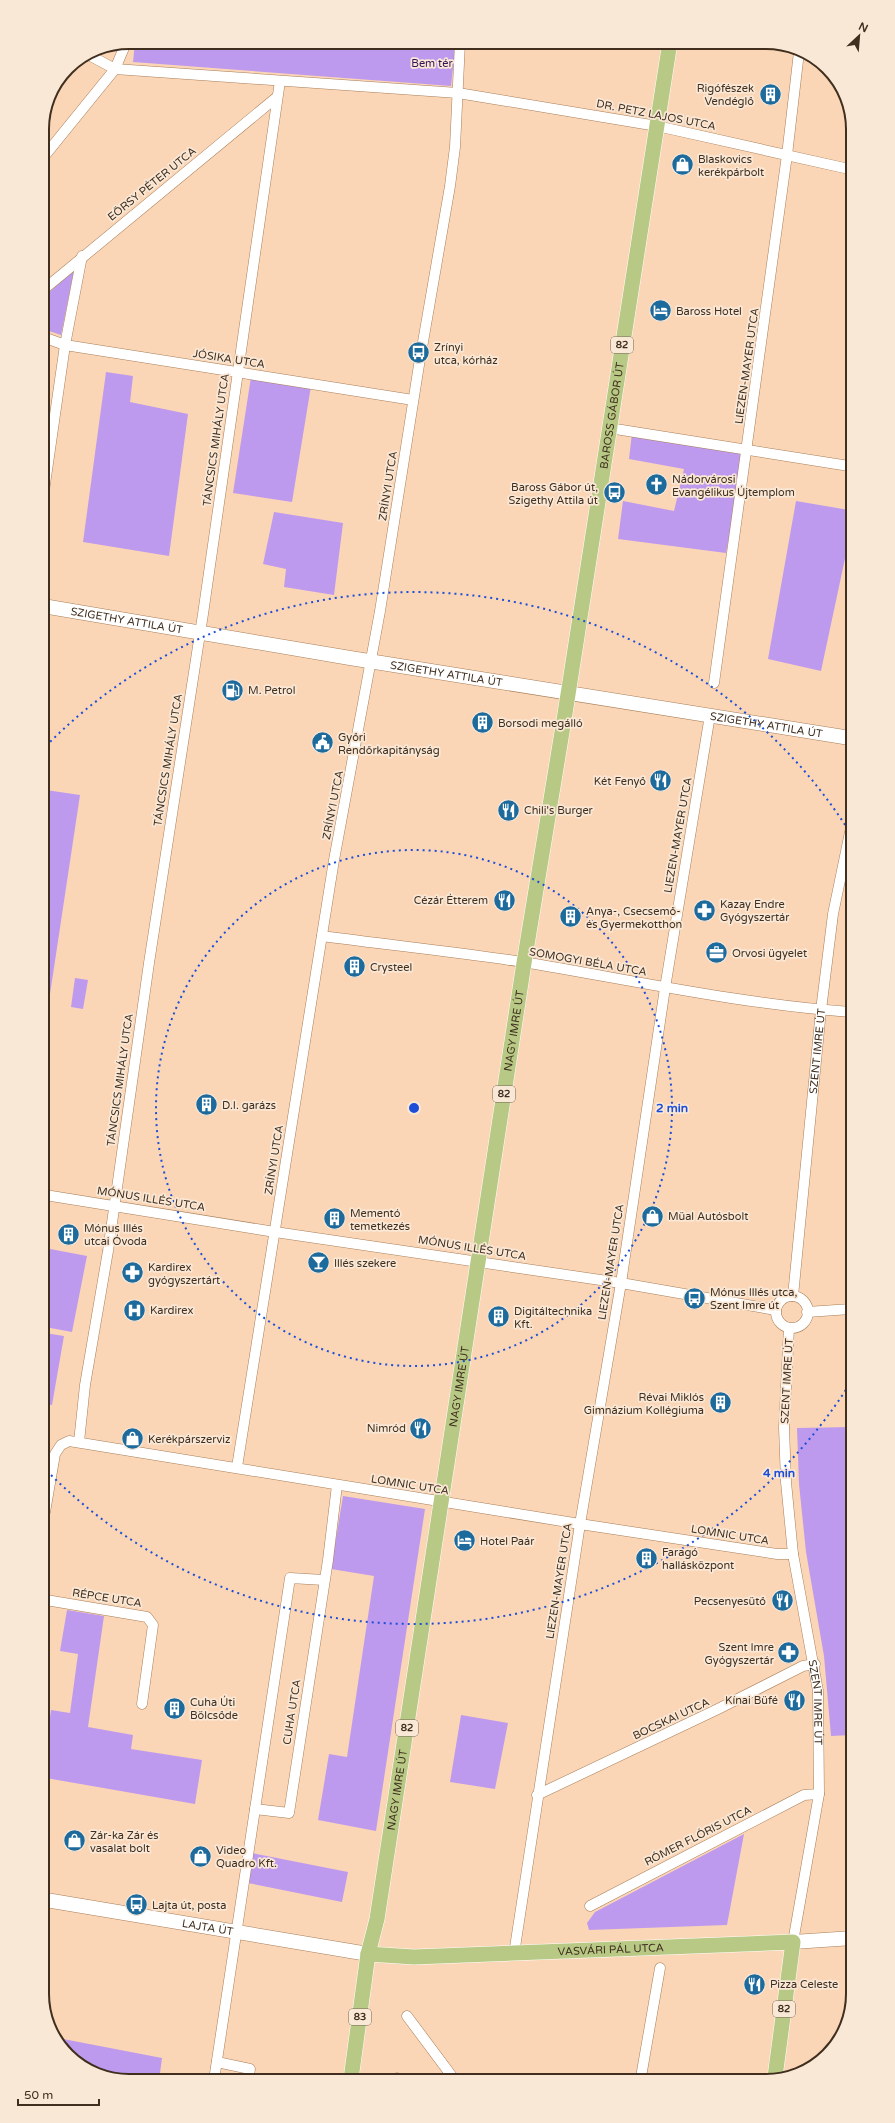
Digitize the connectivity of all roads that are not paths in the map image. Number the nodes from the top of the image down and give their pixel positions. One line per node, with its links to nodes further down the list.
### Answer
1 (123, 49): 6 (street)
2 (460, 49): 8 (street)
3 (669, 49): 10 (main road, BAROSS GÁBOR ÚT / 82)
4 (799, 56): 12 (street, LIEZEN-MAYER UTCA)
5 (94, 57): 6 (street)
6 (115, 69): 7 (street); 11 (street)
7 (280, 81): 8 (street); 9 (street, TÁNCSICS MIHÁLY UTCA)
8 (458, 93): 10 (street, DR. PETZ LAJOS UTCA); 19 (street, ZRÍNYI UTCA)
9 (277, 97): 14 (street, EÖRSY PÉTER UTCA); 18 (street, TÁNCSICS MIHÁLY UTCA)
10 (657, 126): 12 (street, DR. PETZ LAJOS UTCA); 20 (main road, BAROSS GÁBOR ÚT / 82)
11 (49, 150)
12 (787, 155): 13 (street, DR. PETZ LAJOS UTCA); 21 (street, LIEZEN-MAYER UTCA)
13 (846, 168)
14 (82, 256): 15 (street, EÖRSY PÉTER UTCA); 17 (street)
15 (49, 285)
16 (49, 339): 17 (street, JÓSIKA UTCA)
17 (65, 345): 18 (street, JÓSIKA UTCA); 22 (street)
18 (238, 372): 19 (street, JÓSIKA UTCA); 25 (street, TÁNCSICS MIHÁLY UTCA)
19 (413, 400): 26 (street, ZRÍNYI UTCA)
20 (609, 428): 21 (street); 28 (main road, BAROSS GÁBOR ÚT / 82)
21 (748, 449): 23 (street); 27 (street, LIEZEN-MAYER UTCA)
22 (49, 456)
23 (846, 465)
24 (49, 607): 25 (street, SZIGETHY ATTILA ÚT)
25 (200, 632): 26 (street, SZIGETHY ATTILA ÚT); 38 (street, TÁNCSICS MIHÁLY UTCA)
26 (370, 661): 28 (street, SZIGETHY ATTILA ÚT); 32 (street, ZRÍNYI UTCA)
27 (714, 683)
28 (568, 693): 29 (street, SZIGETHY ATTILA ÚT); 33 (main road, NAGY IMRE ÚT / 82)
29 (710, 715): 30 (street, SZIGETHY ATTILA ÚT); 34 (street, LIEZEN-MAYER UTCA)
30 (846, 737)
31 (846, 861): 35 (street, SZENT IMRE ÚT)
32 (322, 936): 33 (street, SOMOGYI BÉLA UTCA); 39 (street, ZRÍNYI UTCA)
33 (524, 963): 34 (street, SOMOGYI BÉLA UTCA); 40 (main road, NAGY IMRE ÚT / 82)
34 (665, 988): 35 (street, SOMOGYI BÉLA UTCA); 41 (street, LIEZEN-MAYER UTCA)
35 (820, 1010): 36 (street, SOMOGYI BÉLA UTCA); 42 (street, SZENT IMRE ÚT)
36 (846, 1012)
37 (49, 1196): 38 (street, MÓNUS ILLÉS UTCA)
38 (114, 1206): 39 (street, MÓNUS ILLÉS UTCA); 47 (street, TÁNCSICS MIHÁLY UTCA)
39 (274, 1232): 40 (street, MÓNUS ILLÉS UTCA); 48 (street, ZRÍNYI UTCA)
40 (478, 1261): 41 (street, MÓNUS ILLÉS UTCA); 51 (main road, NAGY IMRE ÚT / 82)
41 (621, 1283): 44 (street, MÓNUS ILLÉS UTCA); 52 (street, LIEZEN-MAYER UTCA)
42 (793, 1296): 44 (street); 45 (street)
43 (846, 1309): 45 (street)
44 (776, 1310): 46 (street, SZENT IMRE ÚT)
45 (807, 1312): 46 (street, SZENT IMRE ÚT)
46 (789, 1328): 53 (street, SZENT IMRE ÚT)
47 (79, 1442): 48 (street, LOMNIC UTCA); 49 (street, LOMNIC UTCA)
48 (237, 1467): 50 (street, LOMNIC UTCA)
49 (49, 1475)
50 (337, 1485): 51 (street, LOMNIC UTCA); 54 (street, CUHA UTCA)
51 (441, 1502): 52 (street, LOMNIC UTCA); 66 (main road, NAGY IMRE ÚT / 82)
52 (580, 1524): 53 (street, LOMNIC UTCA); 59 (street, LIEZEN-MAYER UTCA)
53 (793, 1554): 56 (street, SZENT IMRE ÚT)
54 (324, 1580): 60 (street, CUHA UTCA); 60 (street, CUHA UTCA)
55 (49, 1601): 57 (street, RÉPCE UTCA)
56 (814, 1664): 58 (street, SZENT IMRE ÚT); 59 (street, BOCSKAI UTCA)
57 (142, 1704)
58 (819, 1794): 62 (street, RÓMER FLÓRIS UTCA); 65 (street, SZENT IMRE ÚT)
59 (537, 1795): 67 (street, LIEZEN-MAYER UTCA)
60 (255, 1809): 63 (street, CUHA UTCA)
61 (49, 1900): 63 (street, LAJTA ÚT)
62 (590, 1906)
63 (237, 1931): 66 (street, LAJTA ÚT); 70 (street, CUHA UTCA)
64 (846, 1938): 65 (street, VASVÁRI PÁL UTCA)
65 (793, 1942): 67 (main road, VASVÁRI PÁL UTCA); 71 (main road, SZENT IMRE ÚT / 82)
66 (368, 1954): 67 (main road, VASVÁRI PÁL UTCA); 74 (main road, NAGY IMRE ÚT / 83)
67 (514, 1954)
68 (660, 1968): 76 (street)
69 (407, 2016): 75 (street)
70 (217, 2062): 72 (street, CUHA UTCA); 73 (street)
71 (776, 2073)
72 (215, 2074)
73 (249, 2074)
74 (352, 2074)
75 (450, 2074)
76 (643, 2074)

